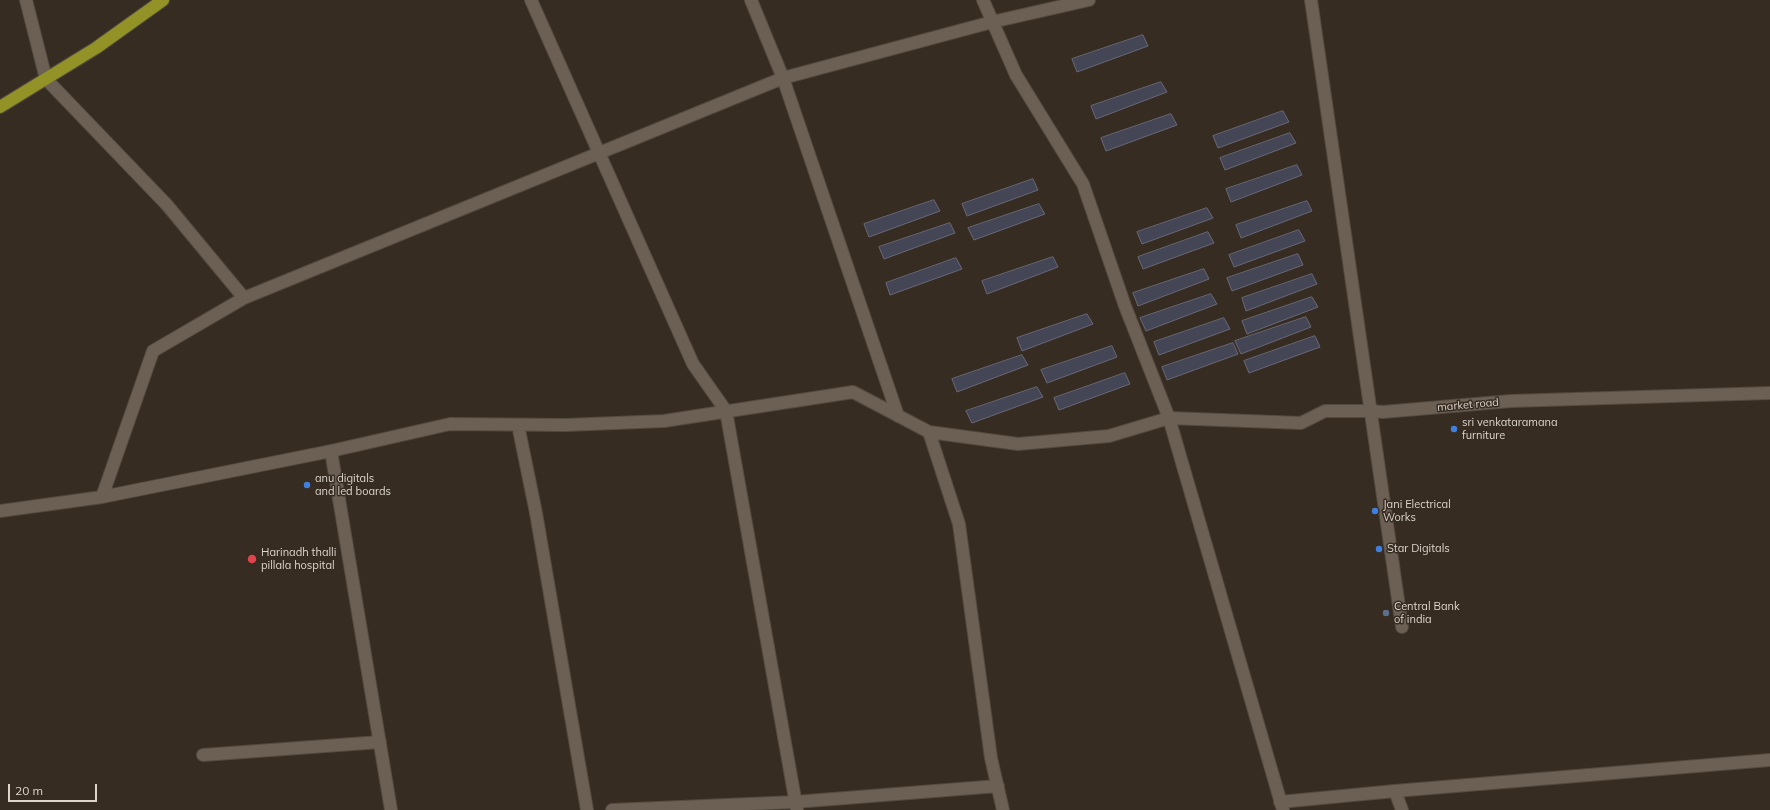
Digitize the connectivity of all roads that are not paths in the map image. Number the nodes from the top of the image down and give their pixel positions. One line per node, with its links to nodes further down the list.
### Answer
1 (26, 0): 10 (street)
2 (163, 0): 10 (highway)
3 (531, 0): 12 (street)
4 (751, 0): 9 (street)
5 (982, 0): 8 (street)
6 (1089, 0): 8 (street)
7 (1311, 0): 15 (street)
8 (992, 22): 9 (street); 18 (street)
9 (783, 78): 12 (street); 17 (street)
10 (46, 79): 11 (highway); 13 (street)
11 (0, 107)
12 (600, 153): 13 (street); 16 (street)
13 (244, 298): 22 (street)
14 (1770, 392): 15 (street, market road)
15 (1371, 410): 18 (street, market road); 24 (street)
16 (726, 411): 17 (street, market road); 19 (street, market road); 30 (street)
17 (898, 416): 20 (street, market road)
18 (1169, 418): 20 (street, market road); 31 (street)
19 (518, 425): 21 (street, market road); 33 (street)
20 (929, 432): 28 (street)
21 (331, 451): 22 (street, market road); 25 (street)
22 (102, 496): 23 (street, market road)
23 (0, 511)
24 (1402, 627)
25 (380, 742): 26 (street); 32 (street)
26 (203, 755)
27 (1770, 760): 29 (street)
28 (998, 786): 30 (street); 35 (street)
29 (1395, 790): 31 (street); 36 (street)
30 (796, 806): 34 (street)
31 (1281, 806)
32 (391, 810)
33 (587, 810)
34 (612, 810)
35 (1003, 810)
36 (1402, 810)

